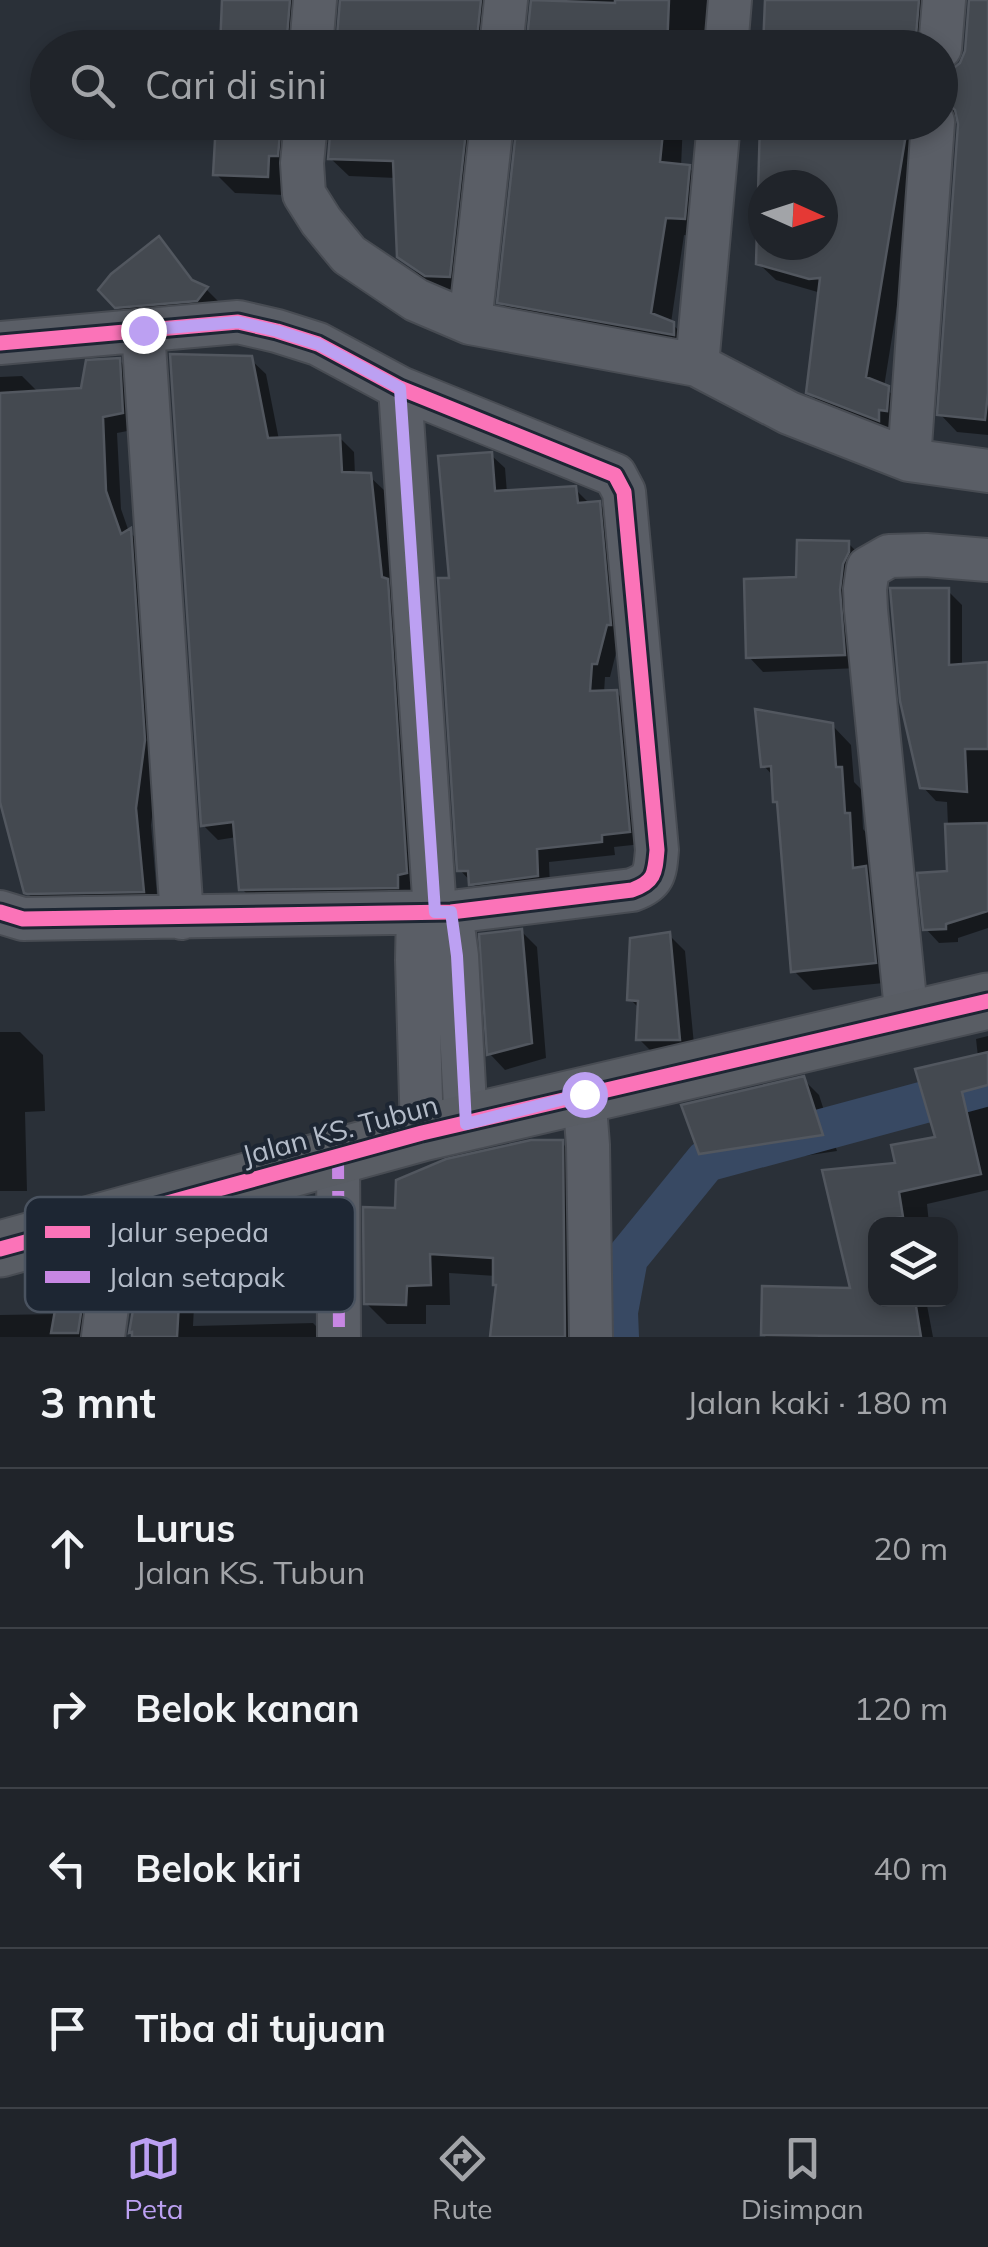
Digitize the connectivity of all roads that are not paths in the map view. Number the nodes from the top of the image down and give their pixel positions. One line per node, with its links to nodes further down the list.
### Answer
1 (315, 0): 5 (street)
2 (506, 0): 6 (street)
3 (730, 0): 7 (street)
4 (944, 0): 8 (street)
5 (312, 30)
6 (502, 30)
7 (728, 30)
8 (942, 30)
9 (304, 140): 13 (street)
10 (490, 140): 13 (street)
11 (717, 140): 16 (street)
12 (933, 140): 18 (street)
13 (470, 323): 16 (street)
14 (143, 330): 15 (street); 17 (street); 23 (street)
15 (0, 343)
16 (697, 365): 18 (street)
17 (400, 388): 22 (street); 22 (street)
18 (909, 460): 19 (street)
19 (988, 470)
20 (988, 560): 25 (street)
21 (0, 912): 23 (street)
22 (435, 912): 23 (street); 27 (street)
23 (182, 918)
24 (988, 1001): 25 (street, Jalan KS. Tubun)
25 (907, 1020): 26 (street, Jalan KS. Tubun)
26 (584, 1094): 27 (street, Jalan KS. Tubun); 37 (street)
27 (444, 1128): 28 (street, Jalan KS. Tubun)
28 (338, 1154): 29 (street, Jalan KS. Tubun); 30 (street)
29 (187, 1197)
30 (338, 1197)
31 (25, 1243): 32 (street, Jalan KS. Tubun)
32 (0, 1250)
33 (107, 1312): 35 (street)
34 (339, 1312): 36 (street)
35 (103, 1337)
36 (339, 1337)
37 (590, 1337)

